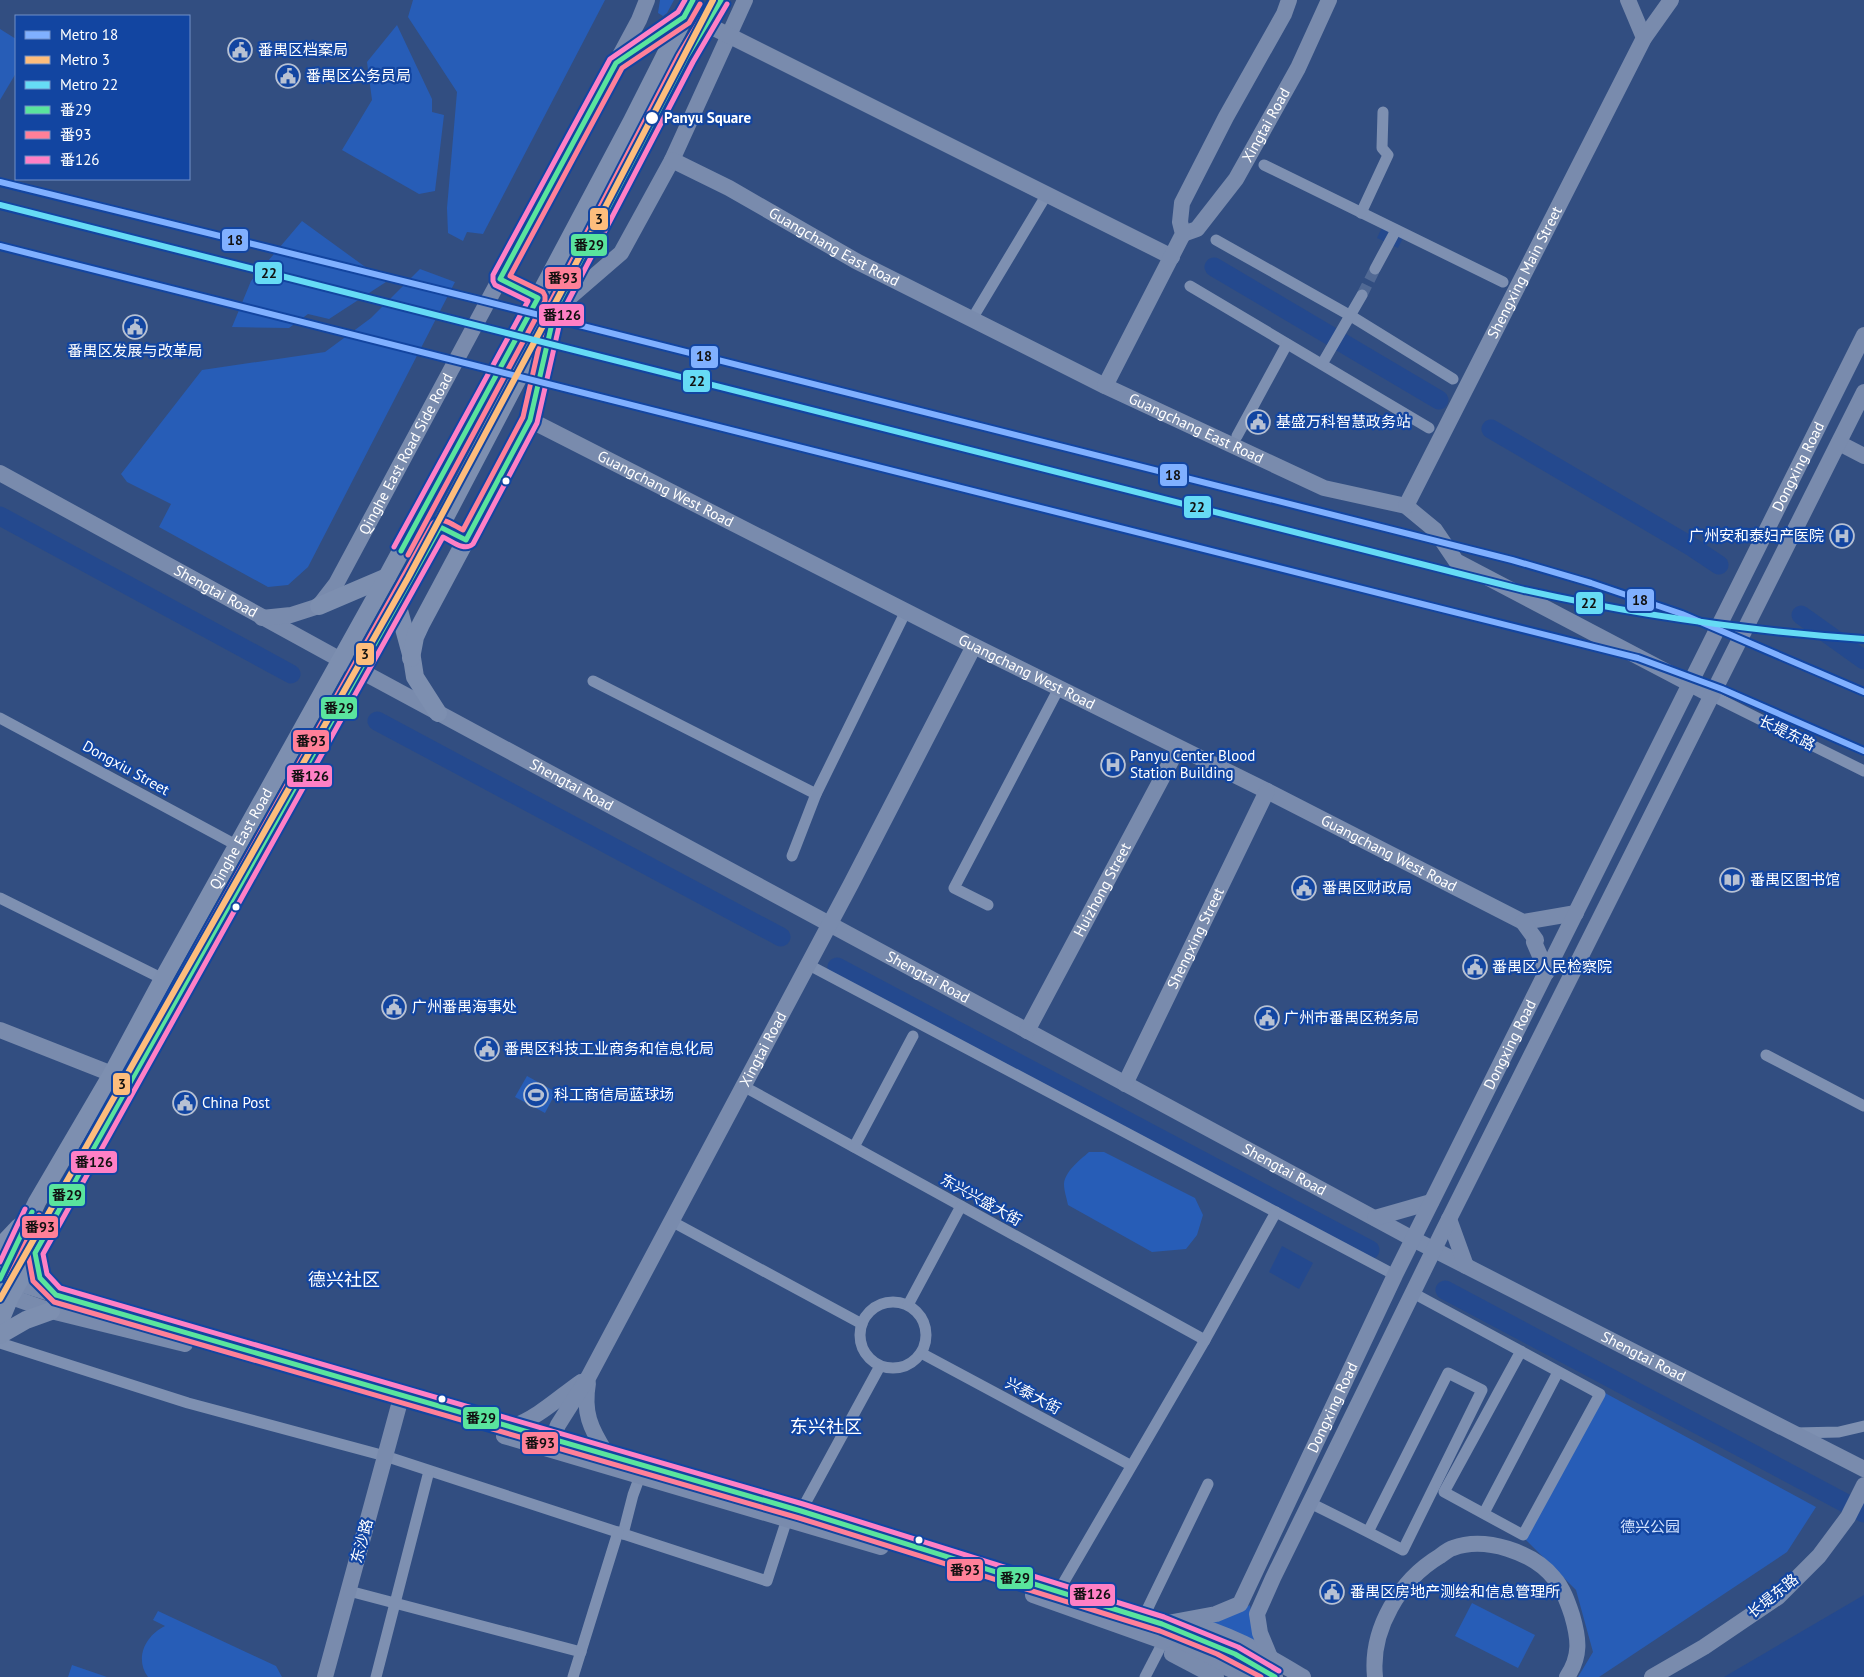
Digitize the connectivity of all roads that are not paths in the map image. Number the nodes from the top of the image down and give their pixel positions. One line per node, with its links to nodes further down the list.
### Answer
1 (647, 0): 13 (street, Qinghe East Road Side Road)
2 (693, 0): 9 (main road, Qinghe East Road)
3 (720, 0): 10 (main road, Qinghe East Road)
4 (745, 0): 11 (street)
5 (1289, 0): 20 (street)
6 (1329, 0): 20 (street, Xingtai Road)
7 (1628, 0): 12 (street)
8 (1671, 0): 12 (street, Shengxing Main Street)
9 (684, 17): 13 (main road); 28 (main road, Qinghe East Road)
10 (706, 24): 11 (street); 29 (main road, Qinghe East Road)
11 (728, 36): 15 (street); 17 (street)
12 (1644, 38): 44 (street, Shengxing Main Street)
13 (616, 63): 24 (street, Qinghe East Road Side Road)
14 (1382, 112): 18 (street)
15 (672, 160): 29 (street); 31 (street, Guangchang East Road)
16 (1264, 165): 18 (street)
17 (1047, 194): 22 (street); 31 (street)
18 (1361, 213): 19 (street)
19 (1396, 230): 23 (street); 25 (street)
20 (1183, 234): 22 (street)
21 (1216, 240): 30 (street)
22 (1172, 257): 36 (street)
23 (1375, 269)
24 (500, 279): 28 (main road); 49 (street, Qinghe East Road Side Road)
25 (1503, 282)
26 (1190, 286): 33 (street)
27 (1362, 295): 30 (street)
28 (538, 298): 47 (main road, Qinghe East Road)
29 (554, 310): 38 (street); 45 (main road, Qinghe East Road)
30 (1350, 316): 34 (street); 35 (street)
31 (972, 319): 36 (street, Guangchang East Road)
32 (1864, 335): 57 (street, Dongxing Road)
33 (1288, 344): 34 (street); 40 (street)
34 (1322, 364): 39 (street)
35 (1453, 379)
36 (1105, 386): 44 (street, Guangchang East Road)
37 (1864, 392): 41 (street, Dongxing Road)
38 (530, 420): 46 (main road); 50 (street, Guangchang West Road)
39 (1429, 428)
40 (1237, 436)
41 (1839, 443): 42 (street); 59 (street, Dongxing Road)
42 (1864, 456)
43 (0, 473): 51 (street, Shengtai Road)
44 (1406, 506): 57 (street, Guangchang East Road)
45 (440, 527): 46 (main road); 48 (main road, Qinghe East Road)
46 (466, 540): 53 (main road)
47 (386, 577): 49 (main road); 54 (main road, Qinghe East Road)
48 (397, 603): 53 (main road); 55 (main road, Qinghe East Road)
49 (319, 606): 51 (street)
50 (906, 611): 52 (street, Guangchang West Road); 67 (street)
51 (262, 618): 54 (street, Shengtai Road)
52 (974, 646): 58 (street, Guangchang West Road); 74 (street, Xingtai Road)
53 (412, 658): 60 (main road)
54 (340, 660): 55 (street, Shengtai Road); 62 (main road, Qinghe East Road)
55 (359, 670): 60 (street, Shengtai Road); 63 (main road, Qinghe East Road)
56 (593, 681): 67 (street)
57 (1689, 684): 59 (street, Guangchang East Road); 72 (street, Dongxing Road)
58 (1059, 688): 64 (street, Guangchang West Road); 71 (street)
59 (1710, 695): 65 (street, 长堤东路); 88 (street, Dongxing Road)
60 (438, 713): 74 (street, Shengtai Road)
61 (0, 718): 68 (street, Dongxiu Street)
62 (302, 729): 63 (main road); 68 (main road, Qinghe East Road)
63 (322, 739): 93 (main road, Qinghe East Road)
64 (1178, 748): 66 (street, Guangchang West Road); 79 (street, Huizhong Street)
65 (1864, 771)
66 (1267, 791): 73 (street, Guangchang West Road); 83 (street, Shengxing Street)
67 (816, 794): 69 (street)
68 (238, 846): 77 (main road, Qinghe East Road)
69 (792, 856)
70 (0, 898): 77 (street)
71 (988, 905)
72 (1576, 913): 73 (street); 76 (street, Dongxing Road)
73 (1523, 922): 76 (street)
74 (828, 925): 75 (street, Xingtai Road); 79 (street, Shengtai Road)
75 (807, 964): 84 (street, Xingtai Road); 92 (street)
76 (1547, 972): 87 (street, Dongxing Road)
77 (162, 979): 82 (main road, Qinghe East Road)
78 (0, 1030): 82 (street)
79 (1027, 1031): 83 (street, Shengtai Road)
80 (913, 1036): 86 (street)
81 (1766, 1055): 85 (street)
82 (112, 1074): 89 (main road, Qinghe East Road)
83 (1125, 1084): 94 (street, Shengtai Road)
84 (743, 1086): 86 (street, 东兴兴盛大街); 96 (street, Xingtai Road)
85 (1864, 1106)
86 (854, 1147): 91 (street, 东兴兴盛大街)
87 (1453, 1158): 88 (street); 90 (street, Dongxing Road)
88 (1474, 1168): 95 (street, Dongxing Road)
89 (37, 1202): 93 (main road); 98 (main road); 103 (main road, Qinghe East Road)
90 (1431, 1202): 94 (street); 97 (street, Dongxing Road)
91 (961, 1206): 106 (street); 112 (street, 东兴兴盛大街)
92 (1276, 1212): 102 (street); 112 (street)
93 (57, 1213): 100 (main road, Qinghe East Road)
94 (1375, 1218): 97 (street, Shengtai Road)
95 (1449, 1219): 99 (street, Dongxing Road); 101 (street)
96 (671, 1221): 109 (street); 118 (street, Xingtai Road)
97 (1413, 1239): 99 (street, Shengtai Road); 102 (street, Dongxing Road)
98 (0, 1247)
99 (1434, 1250): 101 (street, Shengtai Road); 104 (street, Dongxing Road)
100 (35, 1254): 103 (main road, Qinghe East Road); 105 (main road)
101 (1466, 1266): 122 (street, Shengtai Road)
102 (1395, 1275): 107 (street, Dongxing Road)
103 (5, 1284): 105 (street); 108 (main road, Qinghe East Road)
104 (1413, 1293): 110 (street, Dongxing Road); 114 (street)
105 (53, 1303): 111 (main road); 119 (street); 121 (street)
106 (908, 1305): 109 (street); 115 (street)
107 (1374, 1320): 110 (street); 142 (street, Dongxing Road)
108 (0, 1321)
109 (862, 1324): 116 (street)
110 (1394, 1331): 132 (street, Dongxing Road)
111 (0, 1335)
112 (1204, 1340): 126 (street)
113 (0, 1343): 125 (street)
114 (1521, 1351): 117 (street); 134 (street)
115 (921, 1353): 116 (street); 126 (street, 兴泰大街)
116 (880, 1366): 133 (street)
117 (1558, 1372): 134 (street); 134 (street)
118 (589, 1376): 121 (street); 123 (street, Xingtai Road); 124 (street)
119 (399, 1405): 123 (street); 125 (street, 东沙路)
120 (1864, 1426): 122 (street)
121 (512, 1427): 123 (street)
122 (1792, 1433): 127 (street, Shengtai Road)
123 (550, 1443): 124 (street); 129 (street)
124 (606, 1453): 133 (street)
125 (385, 1456): 128 (street); 138 (street, 东沙路)
126 (1130, 1465): 139 (street)
127 (1864, 1469)
128 (429, 1471): 137 (street); 140 (street)
129 (640, 1476): 135 (street); 137 (street)
130 (1208, 1484): 141 (street)
131 (1864, 1485): 158 (street, 长堤东路)
132 (1310, 1503): 136 (street); 147 (street, Dongxing Road)
133 (802, 1510): 139 (street)
134 (1484, 1513)
135 (787, 1519): 137 (street); 143 (street)
136 (1368, 1532): 136 (street)
137 (620, 1533): 146 (street)
138 (348, 1591): 140 (street); 148 (street, 东沙路)
139 (1058, 1592): 141 (street)
140 (394, 1603): 146 (street); 149 (street)
141 (1143, 1618): 144 (street)
142 (1180, 1622): 144 (street, Dongxing Road); 147 (street)
143 (1112, 1623): 145 (street); 153 (street)
144 (1162, 1624): 154 (street)
145 (1160, 1648): 151 (street); 152 (street)
146 (581, 1652): 150 (street)
147 (1270, 1657): 155 (street)
148 (325, 1677)
149 (376, 1677)
150 (573, 1677)
151 (1145, 1677)
152 (1216, 1677)
153 (1248, 1677)
154 (1276, 1677)
155 (1303, 1677)
156 (1375, 1677): 157 (street)
157 (1567, 1677)
158 (1652, 1677)

